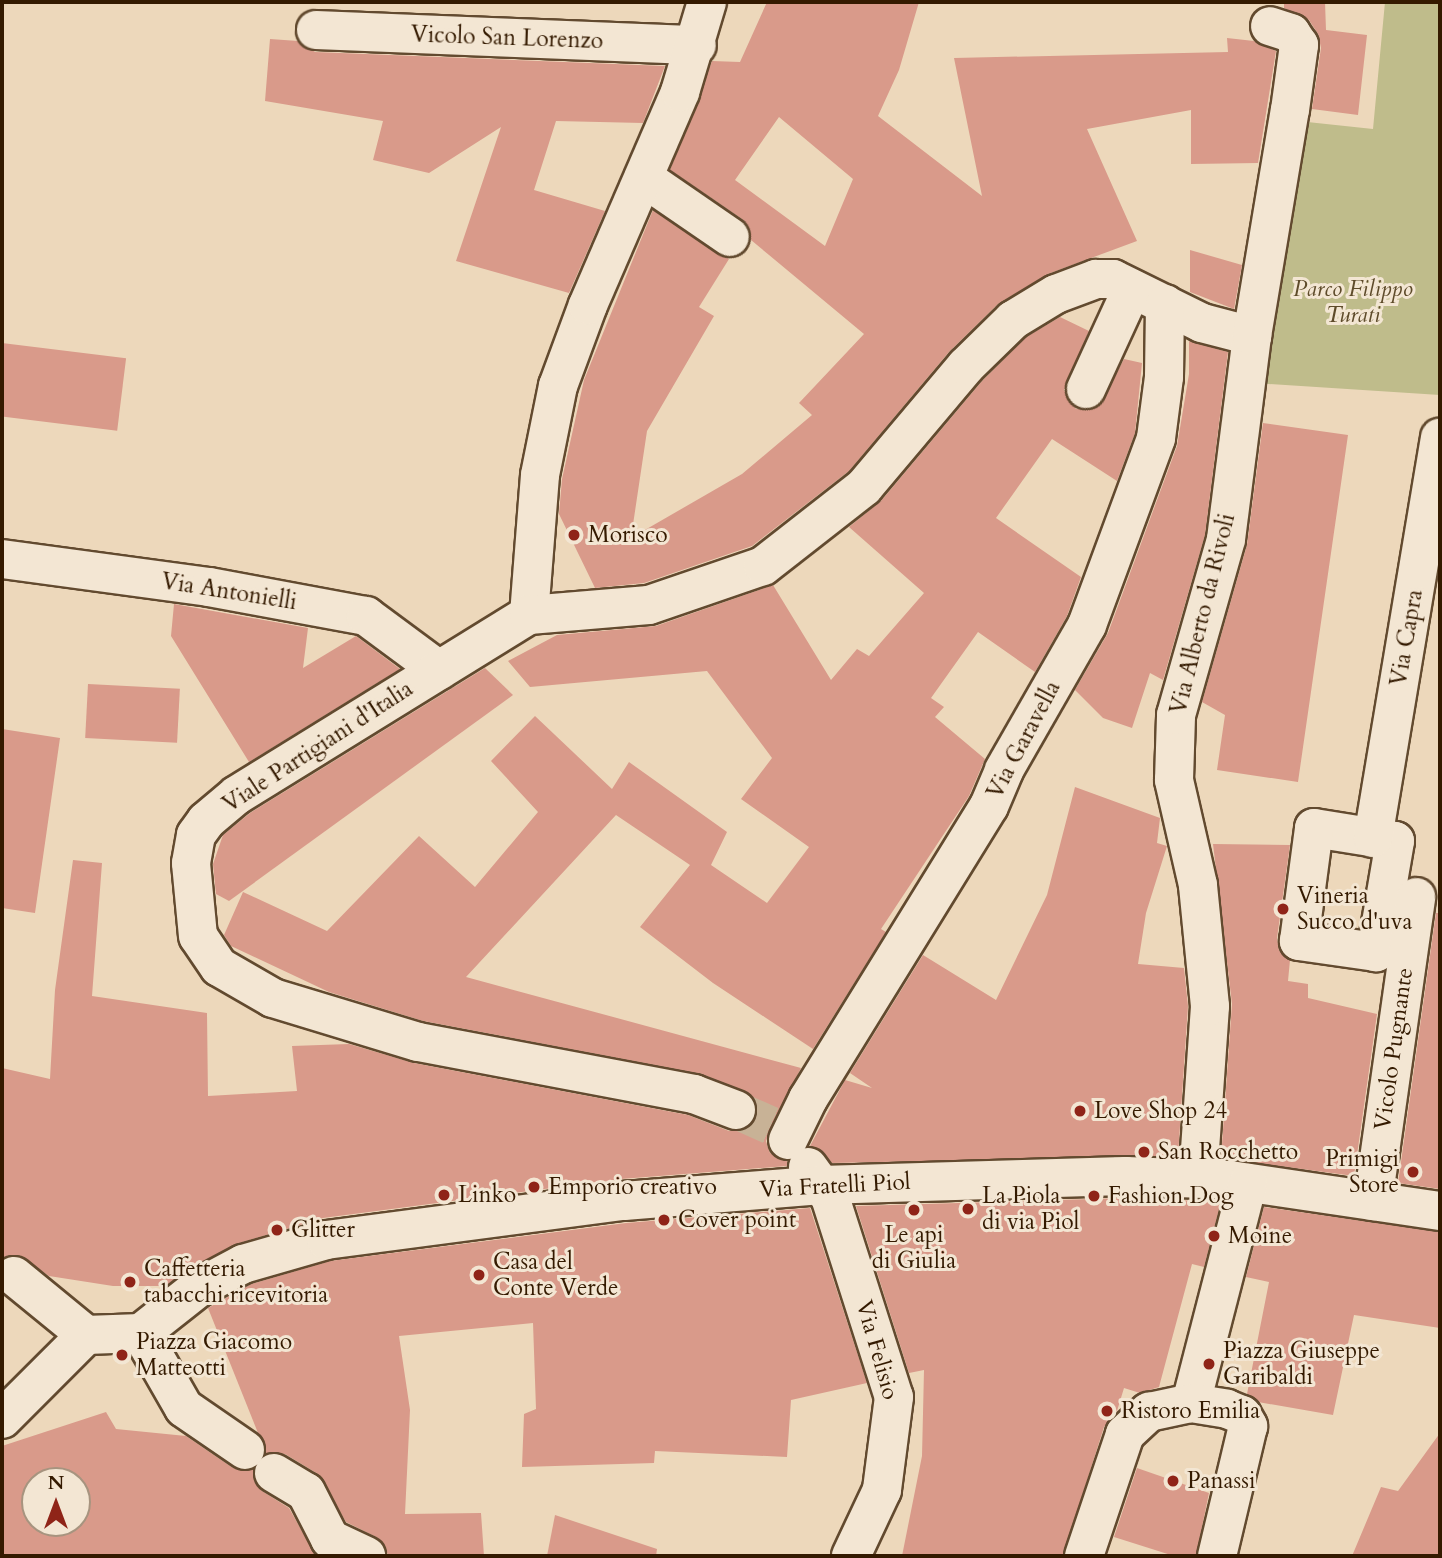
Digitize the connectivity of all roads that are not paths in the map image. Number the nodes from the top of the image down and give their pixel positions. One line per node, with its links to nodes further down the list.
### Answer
1 (708, 2): 4 (street)
2 (1270, 26): 8 (street, Via Alberto da Rivoli)
3 (317, 30): 4 (street, Vicolo San Lorenzo)
4 (697, 45): 5 (street)
5 (645, 178): 6 (street); 12 (street)
6 (730, 237)
7 (1149, 296): 8 (street); 9 (street); 12 (street); 19 (street, Via Garavella)
8 (1252, 336): 17 (street, Via Alberto da Rivoli)
9 (1086, 389)
10 (1440, 438): 14 (street, Via Capra)
11 (2, 559): 13 (street, Via Antonielli)
12 (528, 615): 13 (street, Viale Partigiani d'Italia)
13 (439, 670): 16 (street, Viale Partigiani d'Italia)
14 (1373, 838)
15 (1416, 897): 20 (street, Vicolo Pugnante)
16 (736, 1110)
17 (1198, 1178): 18 (street, Via Fratelli Piol); 19 (street, Via Fratelli Piol)
18 (1248, 1183): 20 (street, Via Fratelli Piol); 25 (street)
19 (821, 1185): 23 (street, Via Fratelli Piol); 30 (street, Via Felisio)
20 (1373, 1200): 21 (street, Via Fratelli Piol)
21 (1440, 1211)
22 (14, 1276): 24 (street)
23 (141, 1333): 24 (street); 27 (street)
24 (86, 1335): 26 (street)
25 (1191, 1403): 31 (street); 32 (street)
26 (7, 1411)
27 (244, 1450)
28 (274, 1474): 29 (street)
29 (366, 1556)
30 (851, 1556)
31 (1084, 1556)
32 (1217, 1556)

